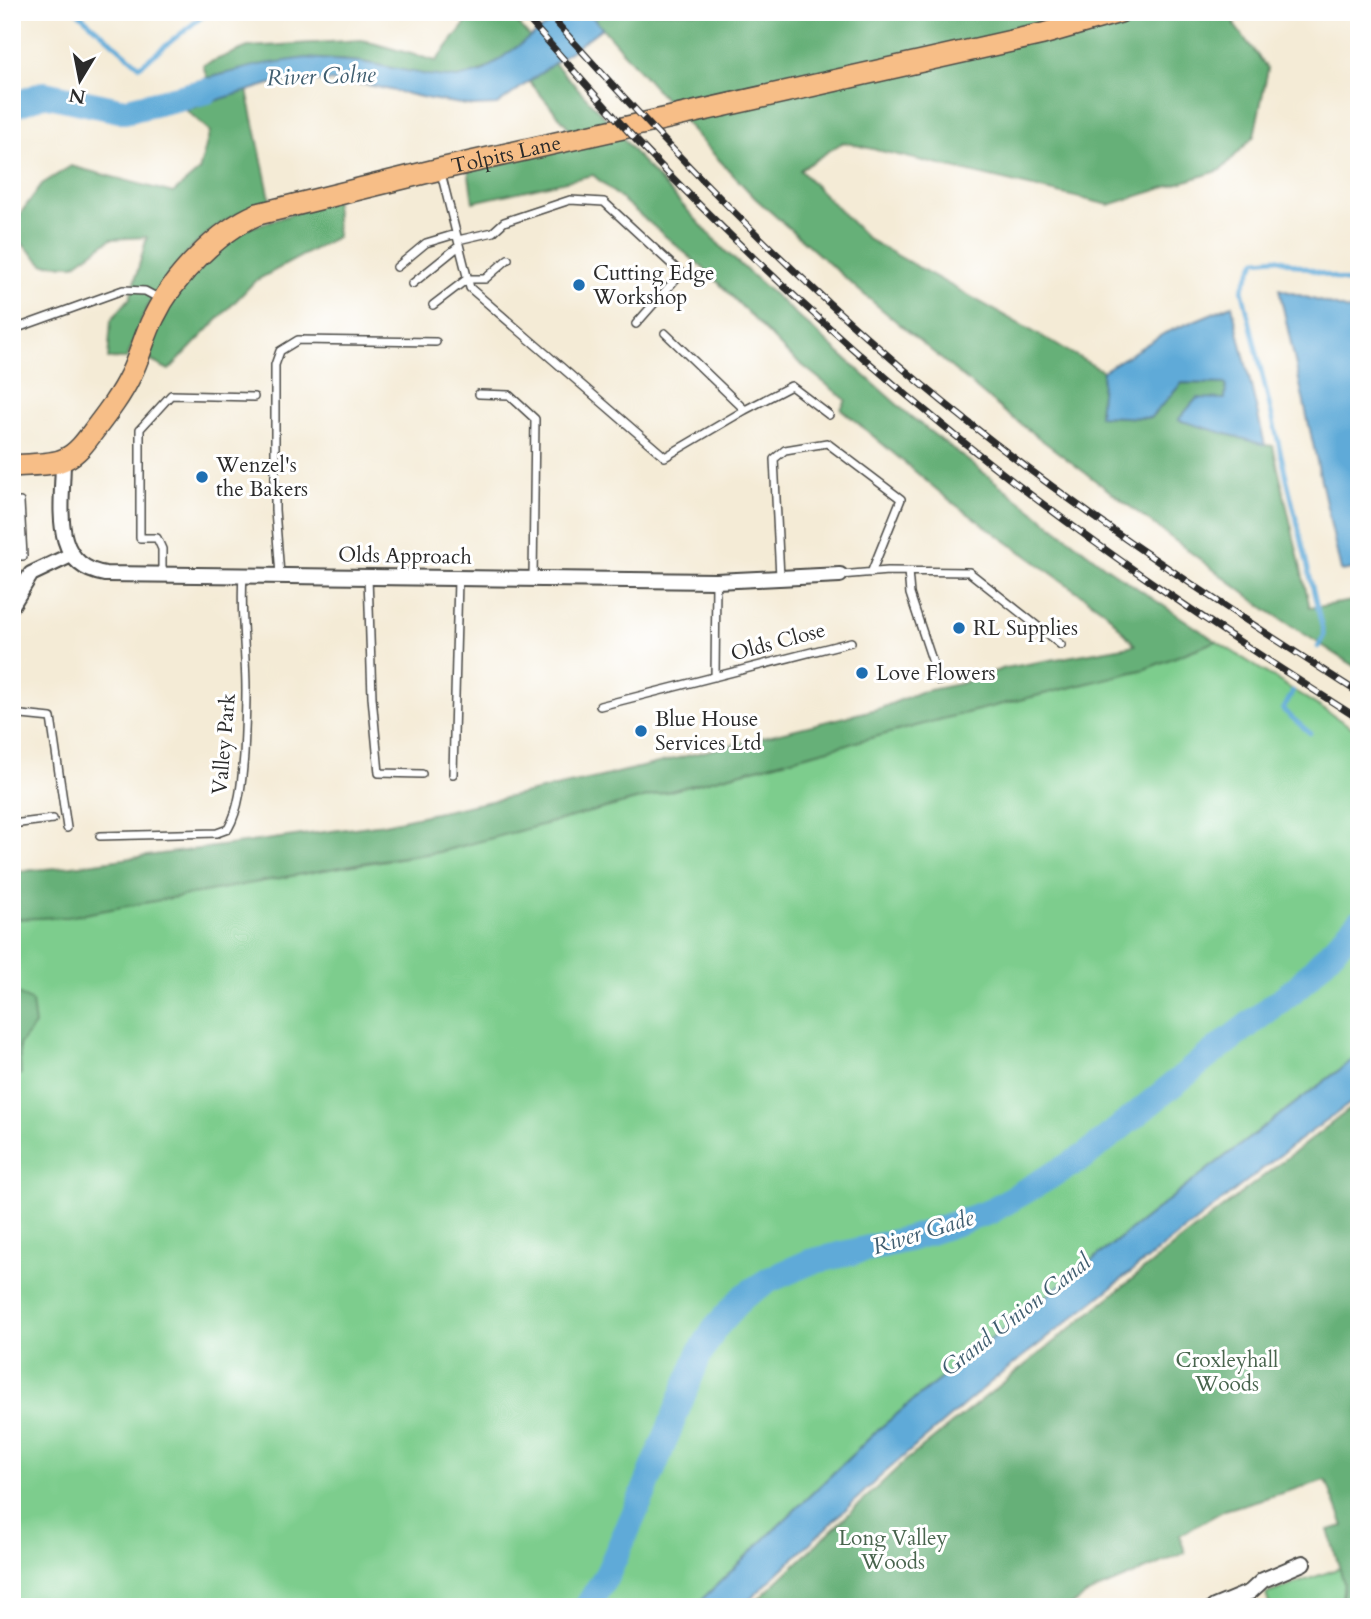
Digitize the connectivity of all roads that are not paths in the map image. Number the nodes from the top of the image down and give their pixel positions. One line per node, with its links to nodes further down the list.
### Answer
1 (1120, 12): 2 (main road, Tolpits Lane)
2 (440, 169): 3 (lane); 8 (main road, Tolpits Lane)
3 (458, 240): 5 (lane); 6 (lane); 7 (lane); 10 (lane)
4 (508, 259): 6 (lane)
5 (397, 267)
6 (467, 279): 9 (lane); 16 (lane)
7 (412, 284)
8 (163, 301): 12 (lane); 18 (main road, Tolpits Lane)
9 (433, 305)
10 (636, 324)
11 (665, 333): 16 (lane)
12 (12, 334)
13 (436, 342): 27 (lane)
14 (479, 394): 32 (lane)
15 (254, 397): 24 (lane)
16 (744, 410): 17 (lane)
17 (829, 415)
18 (63, 460): 19 (main road); 21 (street)
19 (12, 466)
20 (20, 502): 22 (lane)
21 (71, 555): 24 (street, Olds Approach); 34 (street)
22 (12, 556)
23 (908, 571): 25 (lane); 36 (lane); 38 (lane)
24 (162, 573): 26 (street, Olds Approach)
25 (871, 573): 28 (lane); 30 (lane)
26 (243, 574): 27 (street, Olds Approach); 46 (lane, Valley Park)
27 (279, 575): 29 (street, Olds Approach)
28 (840, 575): 30 (street, Olds Approach)
29 (368, 576): 31 (street, Olds Approach); 41 (lane)
30 (780, 578): 33 (street, Olds Approach)
31 (458, 579): 32 (street, Olds Approach); 42 (lane)
32 (533, 580): 33 (street, Olds Approach)
33 (716, 581): 37 (lane, Olds Close)
34 (12, 605)
35 (851, 642): 37 (lane, Olds Close)
36 (1061, 645)
37 (715, 677): 39 (lane, Olds Close)
38 (939, 681)
39 (600, 706)
40 (12, 714): 45 (lane)
41 (422, 774)
42 (453, 774)
43 (53, 820): 44 (lane)
44 (12, 824)
45 (66, 828)
46 (100, 836)
47 (1303, 1563): 48 (street)
48 (1214, 1607)

